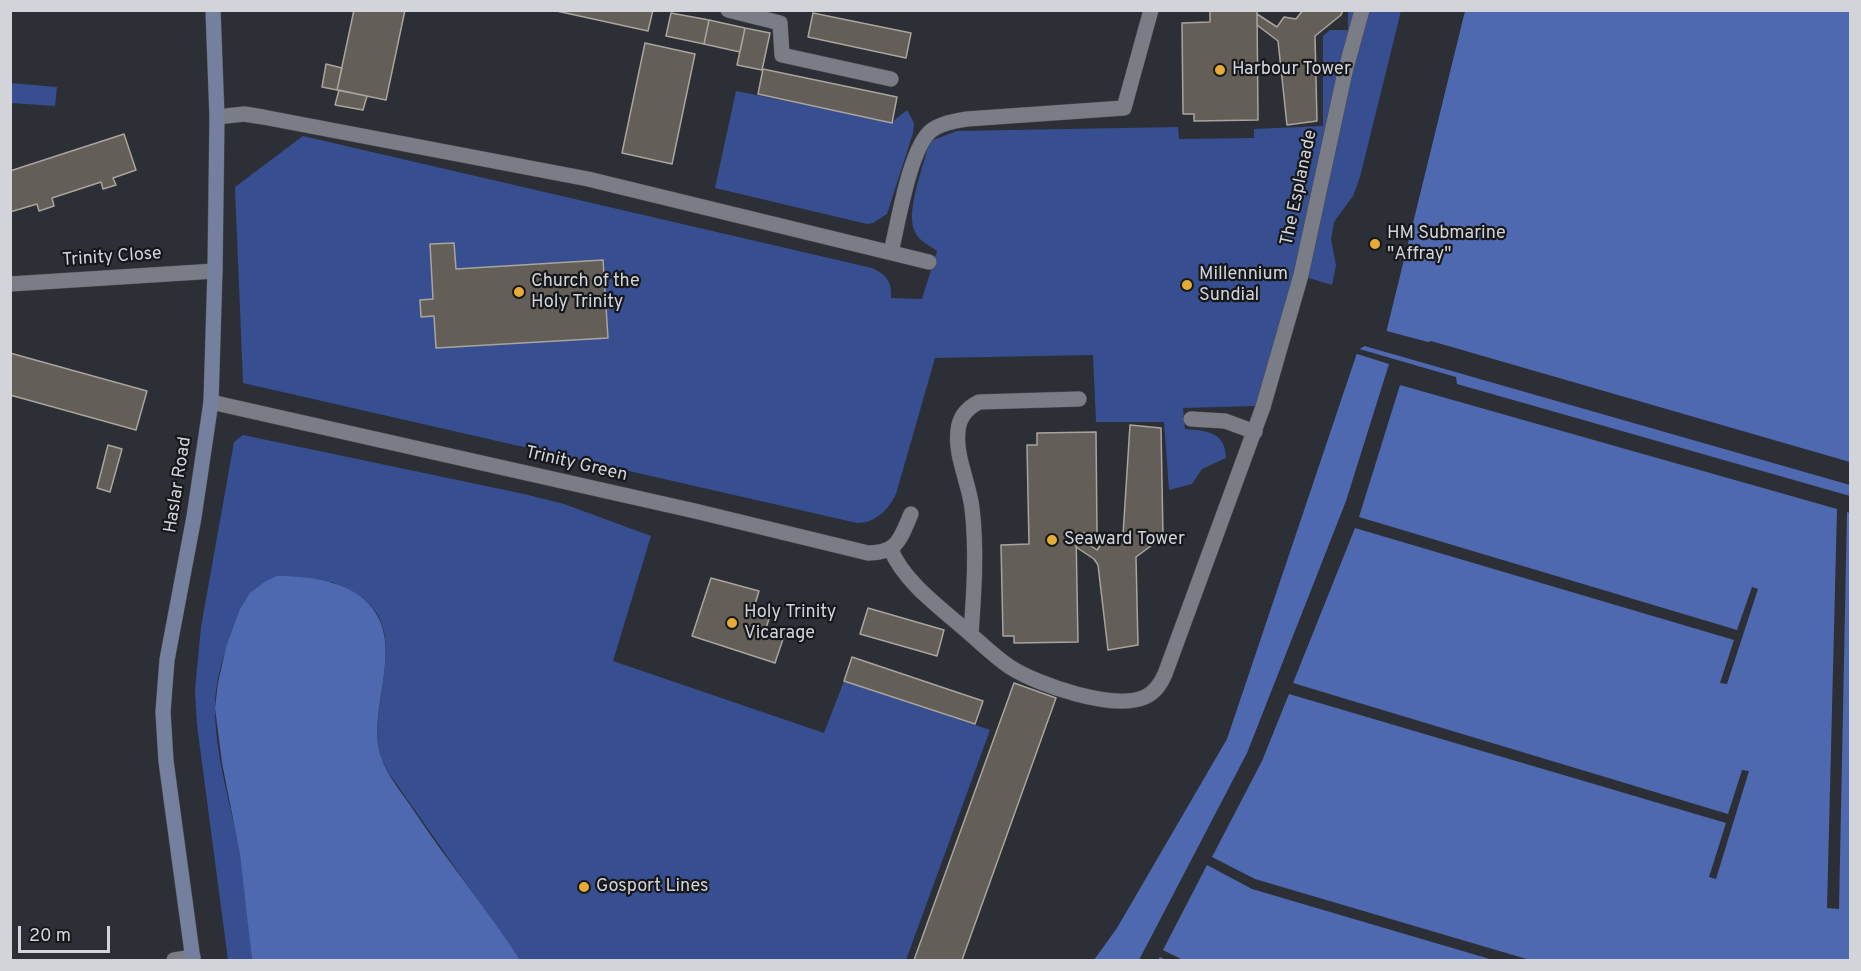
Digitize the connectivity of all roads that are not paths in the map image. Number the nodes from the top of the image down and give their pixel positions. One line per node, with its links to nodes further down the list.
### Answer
1 (213, 10): 6 (street, Haslar Road)
2 (728, 10): 5 (street)
3 (1151, 10): 7 (street)
4 (1362, 10): 14 (street, The Esplanade)
5 (891, 80)
6 (217, 117): 7 (street); 9 (street, Haslar Road)
7 (891, 252): 8 (street)
8 (929, 262)
9 (215, 271): 10 (street, Trinity Close); 12 (street, Haslar Road)
10 (10, 284)
11 (1079, 399): 17 (street)
12 (211, 402): 16 (street, Trinity Green); 18 (street, Haslar Road)
13 (1191, 419): 14 (street)
14 (1255, 432): 17 (street, The Esplanade)
15 (911, 514): 16 (street)
16 (891, 550): 17 (street, The Esplanade)
17 (970, 634)
18 (193, 959): 19 (street)
19 (174, 960)

